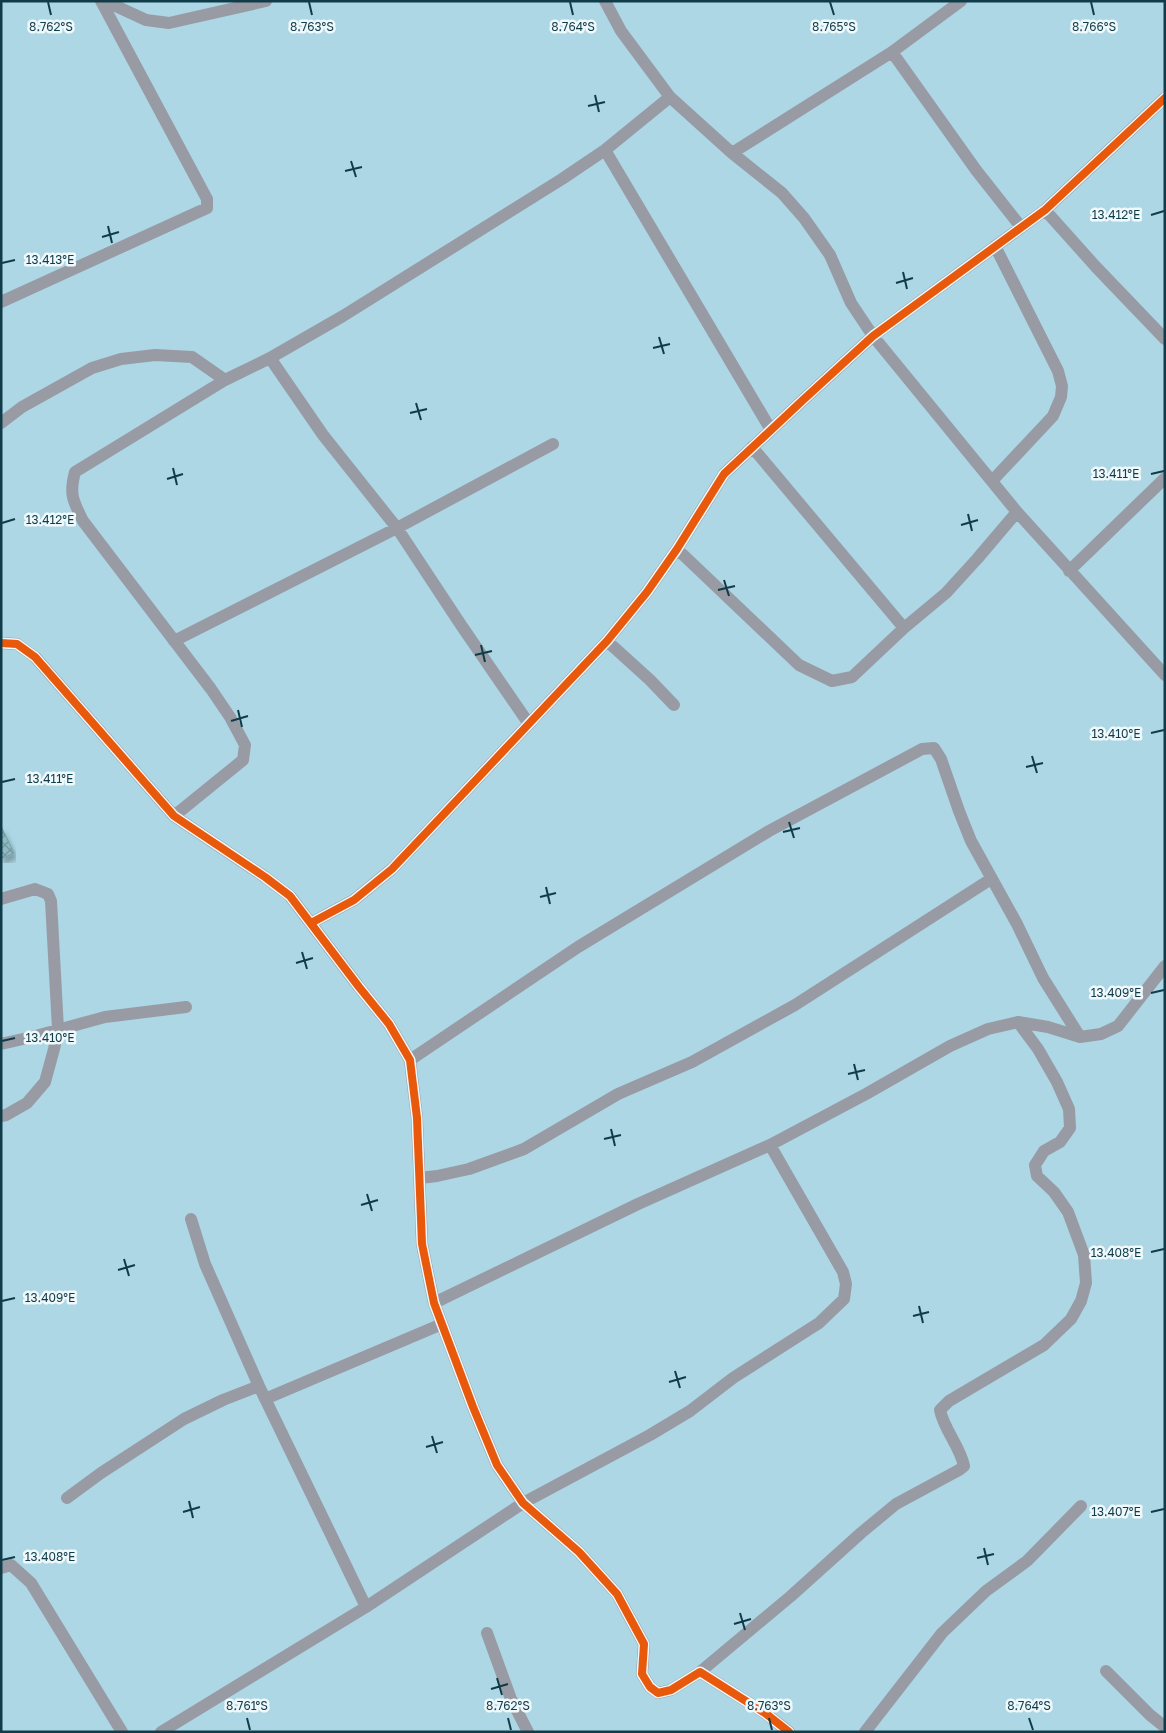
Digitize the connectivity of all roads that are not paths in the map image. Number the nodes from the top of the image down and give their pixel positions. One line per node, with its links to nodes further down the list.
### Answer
1 (100, 1): 14 (street)
2 (105, 1): 3 (street)
3 (266, 1)
4 (605, 1): 7 (street)
5 (961, 1): 6 (street)
6 (892, 52): 10 (street); 12 (street)
7 (670, 97): 9 (street); 10 (street)
8 (1165, 98): 11 (street)
9 (605, 150): 17 (street); 20 (street)
10 (732, 153): 15 (street)
11 (1045, 210): 12 (street); 16 (street)
12 (1020, 227): 13 (street)
13 (995, 246): 15 (street); 24 (street)
14 (1, 302)
15 (873, 336): 20 (street); 24 (street)
16 (1165, 339)
17 (270, 358): 18 (street); 26 (street)
18 (225, 380): 19 (street); 30 (street)
19 (1, 424)
20 (771, 430): 22 (street)
21 (553, 444): 26 (street)
22 (752, 447): 27 (street); 29 (street)
23 (1165, 478): 28 (street)
24 (992, 482): 25 (street)
25 (1017, 512): 28 (street); 29 (street)
26 (397, 528): 30 (street); 35 (street)
27 (677, 549): 29 (street); 31 (street)
28 (1069, 571): 33 (street)
29 (904, 628)
30 (174, 641): 36 (street)
31 (607, 642): 34 (street); 35 (street)
32 (1, 643): 36 (street)
33 (1165, 675)
34 (674, 705)
35 (529, 724): 39 (street)
36 (174, 816): 39 (street)
37 (991, 879): 44 (street); 46 (street); 49 (street)
38 (1, 898): 43 (street)
39 (311, 923): 46 (street)
40 (1165, 966): 44 (street)
41 (186, 1007): 43 (street)
42 (1018, 1022): 44 (street); 48 (street); 62 (street)
43 (58, 1029): 45 (street); 47 (street)
44 (1080, 1037)
45 (1, 1044)
46 (410, 1060): 49 (street)
47 (1, 1116)
48 (770, 1145): 51 (street); 56 (street)
49 (420, 1178): 51 (street)
50 (191, 1219): 53 (street)
51 (434, 1303): 52 (street)
52 (442, 1324): 54 (street); 56 (street)
53 (259, 1386): 54 (street); 55 (street)
54 (266, 1399): 59 (street)
55 (67, 1498)
56 (523, 1503): 59 (street); 62 (street)
57 (1082, 1506): 68 (street)
58 (1, 1568): 64 (street)
59 (366, 1607): 65 (street)
60 (488, 1633): 66 (street)
61 (1106, 1671): 63 (street)
62 (700, 1672): 67 (street)
63 (1165, 1727)
64 (122, 1732)
65 (161, 1732)
66 (528, 1732)
67 (788, 1732)
68 (865, 1732)

